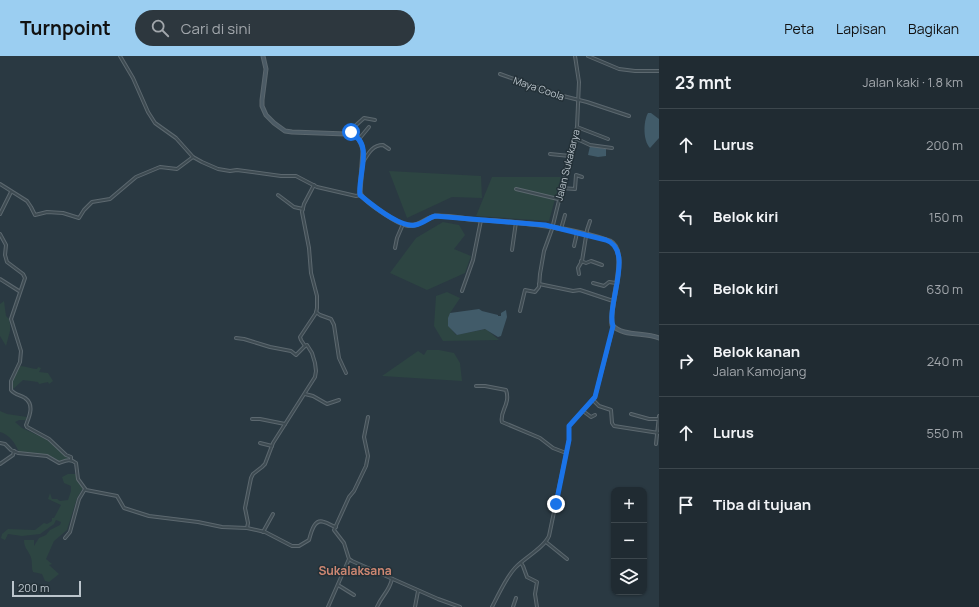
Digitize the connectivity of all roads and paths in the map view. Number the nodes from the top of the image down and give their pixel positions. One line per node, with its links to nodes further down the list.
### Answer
1 (120, 56): 20 (street)
2 (263, 56): 12 (main road)
3 (575, 56): 7 (street, Jalan Sukakarya)
4 (588, 56): 5 (street)
5 (659, 71)
6 (500, 74): 7 (street, Maya Coola)
7 (579, 100): 8 (street, Maya Coola); 11 (street, Jalan Sukakarya)
8 (629, 116)
9 (374, 120): 12 (street)
10 (369, 127): 14 (street)
11 (577, 127): 13 (street, Jalan Sukakarya); 15 (street)
12 (350, 134): 14 (main road)
13 (575, 138): 16 (street); 19 (street, Jalan Sukakarya)
14 (359, 139): 21 (main road)
15 (608, 139)
16 (612, 148)
17 (389, 150): 21 (street)
18 (550, 154): 19 (street)
19 (570, 156): 25 (street, Jalan Sukakarya)
20 (193, 157): 24 (street); 27 (street)
21 (363, 162): 29 (main road)
22 (582, 177): 25 (street)
23 (0, 184): 27 (street)
24 (314, 185): 29 (street); 31 (street)
25 (561, 188): 30 (street, Jalan Sukakarya)
26 (516, 189): 30 (street)
27 (11, 192): 32 (street)
28 (278, 195): 31 (street)
29 (360, 195): 37 (main road)
30 (558, 199): 38 (street, Jalan Sukakarya)
31 (302, 209): 57 (street)
32 (0, 214)
33 (565, 215): 39 (street)
34 (481, 220): 36 (main road); 37 (main road); 54 (street)
35 (590, 221): 42 (street)
36 (516, 222): 38 (main road); 45 (street)
37 (403, 224): 44 (street)
38 (552, 227): 39 (main road); 52 (street, Jalan Sukakarya)
39 (561, 229): 40 (main road)
40 (577, 233): 42 (main road); 43 (street)
41 (0, 234): 53 (street)
42 (586, 234): 46 (street); 51 (main road)
43 (574, 246)
44 (395, 248)
45 (512, 250)
46 (581, 262): 47 (street); 48 (street)
47 (602, 265)
48 (579, 274)
49 (0, 279): 53 (street)
50 (593, 283): 51 (street)
51 (616, 283): 55 (main road)
52 (539, 284): 55 (street); 56 (street)
53 (19, 291): 82 (street)
54 (462, 291)
55 (613, 301): 58 (main road)
56 (520, 311)
57 (316, 312): 61 (street); 62 (street)
58 (613, 326): 60 (main road); 66 (street)
59 (236, 338): 61 (street)
60 (659, 338)
61 (305, 346): 64 (street)
62 (346, 373)
63 (476, 386): 81 (street)
64 (304, 394): 65 (street); 74 (street)
65 (340, 400)
66 (593, 400): 67 (street); 75 (street)
67 (582, 411): 69 (street); 81 (street)
68 (631, 414): 73 (street)
69 (595, 415)
70 (659, 416): 73 (street)
71 (368, 417): 86 (street)
72 (252, 419): 74 (street)
73 (659, 419): 75 (street)
74 (285, 424): 79 (street)
75 (658, 433): 78 (street)
76 (0, 443): 80 (street)
77 (260, 443): 79 (street)
78 (656, 444)
79 (272, 446): 87 (street)
80 (14, 452): 82 (street); 83 (street)
81 (566, 453): 90 (street)
82 (71, 460): 84 (street)
83 (0, 464)
84 (85, 489): 87 (street); 89 (street)
85 (273, 514): 88 (street)
86 (336, 527): 88 (street); 91 (street)
87 (247, 528): 88 (street)
88 (263, 532)
89 (65, 538)
90 (546, 542): 92 (street); 93 (street)
91 (350, 559): 94 (street); 95 (street)
92 (567, 559)
93 (521, 563): 103 (street); 105 (street)
94 (392, 579): 96 (street); 100 (street)
95 (338, 585): 97 (street); 99 (street)
96 (418, 591): 101 (street); 102 (street)
97 (354, 595)
98 (516, 598): 104 (street)
99 (328, 607)
100 (377, 607)
101 (415, 607)
102 (460, 607)
103 (492, 607)
104 (513, 607)
105 (537, 607)

